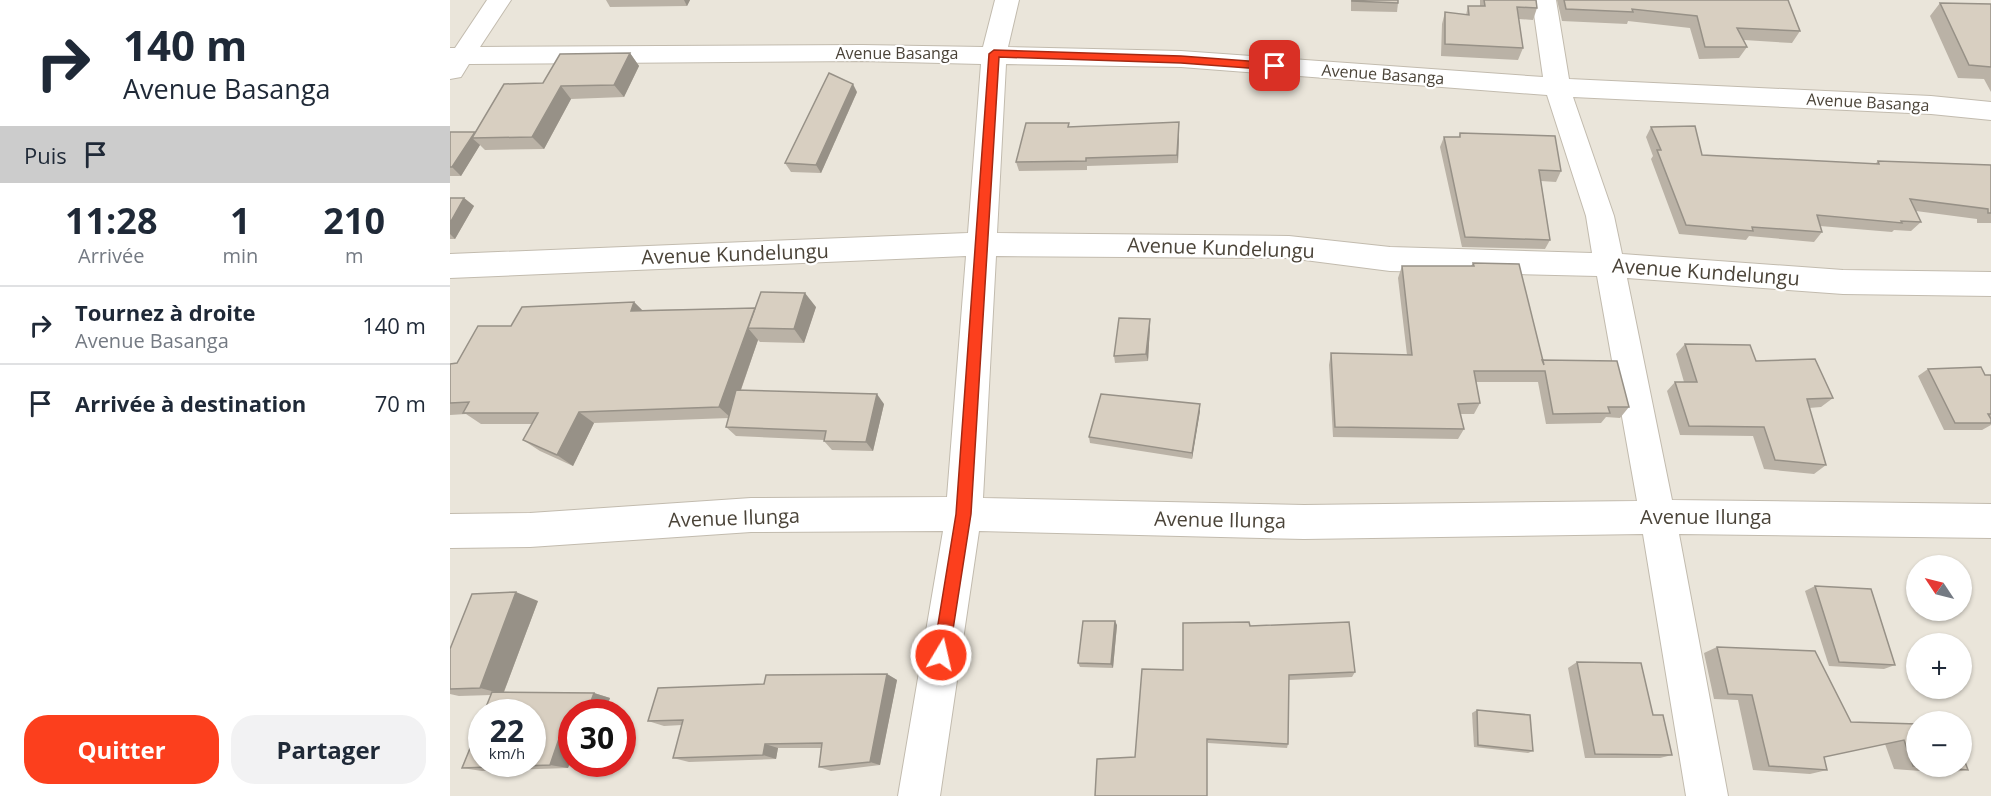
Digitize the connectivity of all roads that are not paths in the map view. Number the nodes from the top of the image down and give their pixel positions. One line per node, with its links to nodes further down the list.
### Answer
1 (499, 0): 5 (street)
2 (1007, 0): 4 (street)
3 (1544, 0): 6 (street)
4 (994, 54): 5 (street, Avenue Basanga); 6 (street, Avenue Basanga); 8 (street)
5 (454, 62)
6 (1557, 87): 7 (street, Avenue Basanga); 9 (street)
7 (1991, 111)
8 (980, 244): 9 (street, Avenue Kundelungu); 10 (street, Avenue Kundelungu); 12 (street)
9 (1610, 265): 11 (street, Avenue Kundelungu); 13 (street)
10 (450, 266)
11 (1991, 284)
12 (964, 514): 13 (street, Avenue Ilunga); 15 (street, Avenue Ilunga); 16 (street)
13 (1658, 516): 14 (street, Avenue Ilunga); 17 (street)
14 (1991, 520)
15 (450, 531)
16 (919, 796)
17 (1707, 796)

